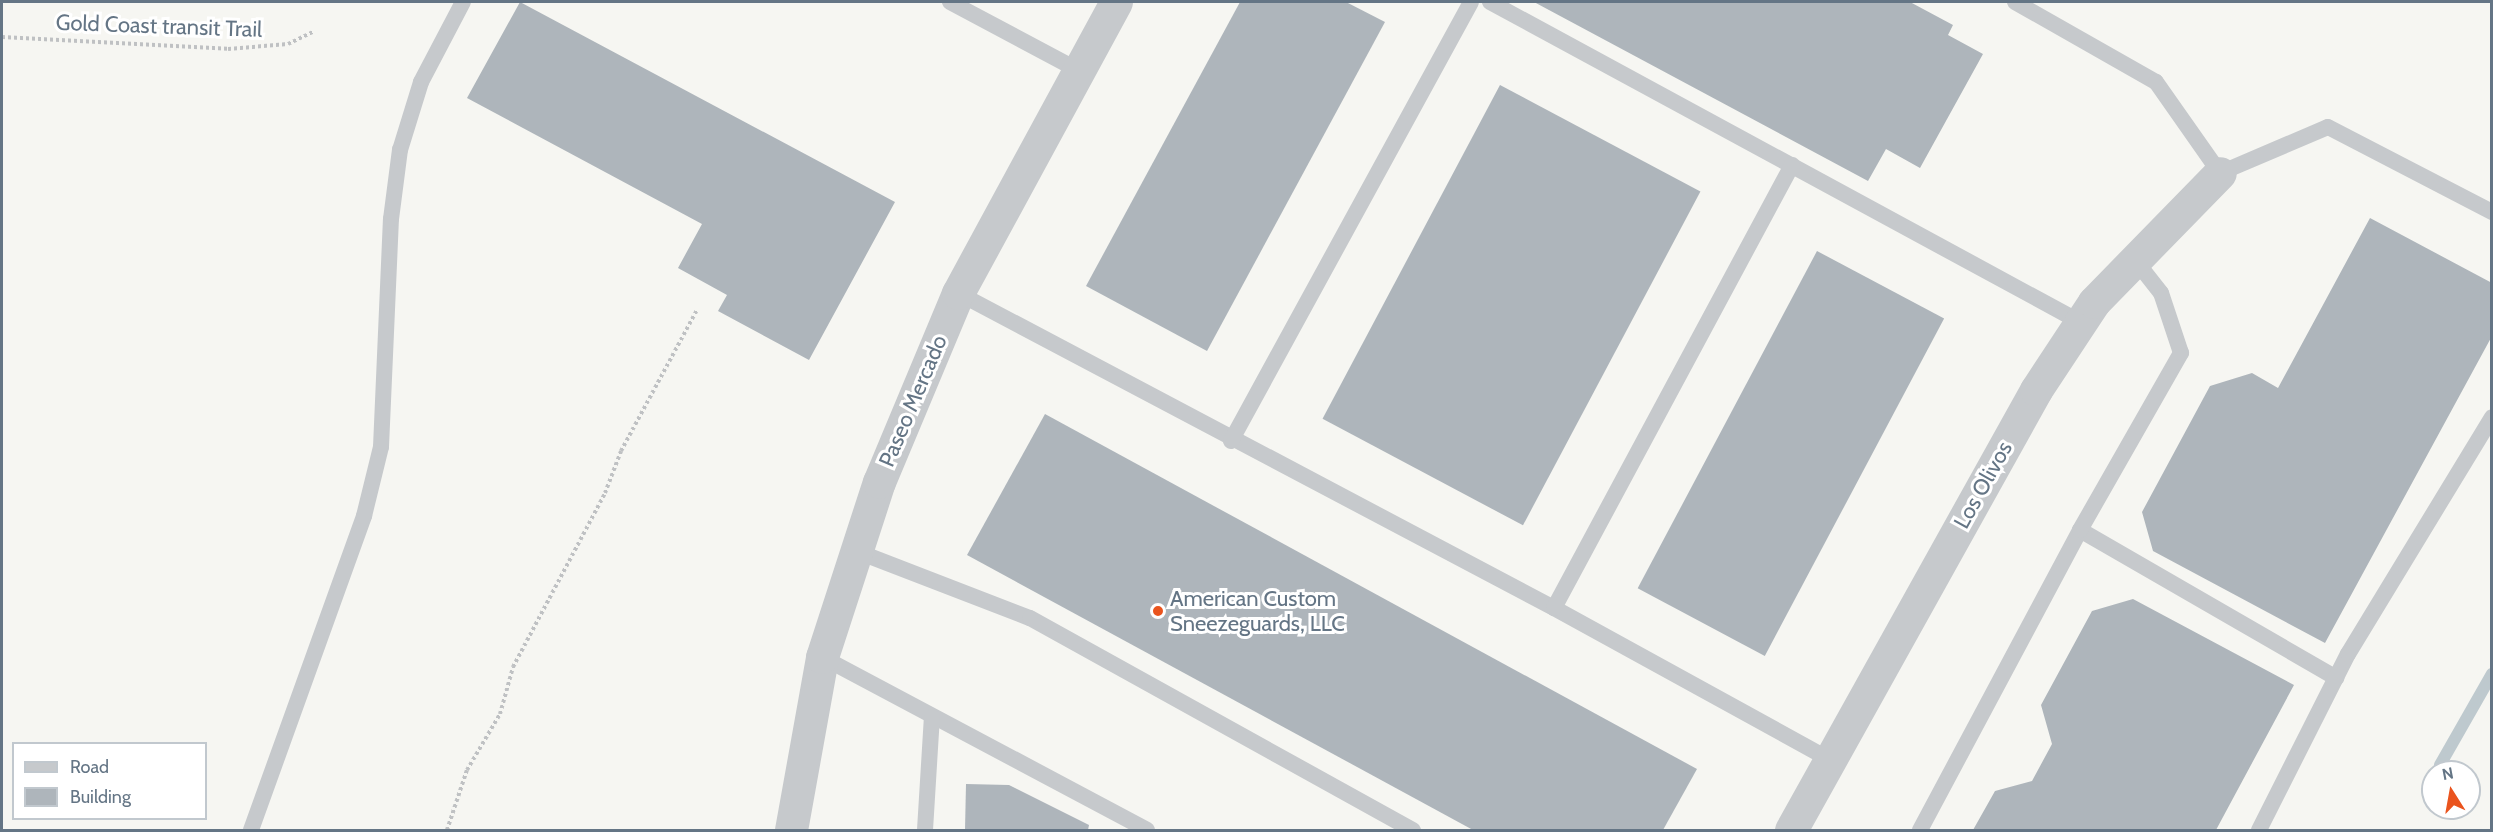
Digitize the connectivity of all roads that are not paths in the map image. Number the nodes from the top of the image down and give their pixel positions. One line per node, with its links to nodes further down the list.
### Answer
1 (463, 2): 23 (lane)
2 (950, 2): 7 (lane)
3 (1116, 2): 7 (street, Paseo Mercado)
4 (1471, 2): 15 (lane)
5 (1490, 2): 8 (lane)
6 (2015, 2): 9 (lane)
7 (1078, 70): 12 (street, Paseo Mercado)
8 (1792, 165): 13 (lane); 18 (lane)
9 (2220, 173): 10 (lane); 11 (street, Los Olivos)
10 (2492, 212)
11 (2135, 260): 13 (street, Los Olivos); 16 (lane)
12 (958, 293): 15 (lane); 17 (street, Paseo Mercado)
13 (2080, 322): 22 (street, Los Olivos)
14 (2492, 417): 20 (lane)
15 (1231, 441): 18 (lane)
16 (2080, 530): 20 (lane); 29 (lane)
17 (856, 551): 19 (street, Paseo Mercado); 27 (lane)
18 (1554, 608): 22 (lane)
19 (822, 657): 21 (lane); 24 (street, Paseo Mercado)
20 (2336, 678): 30 (lane)
21 (932, 717): 25 (lane); 26 (lane)
22 (1831, 759): 28 (street, Los Olivos)
23 (251, 831)
24 (791, 831)
25 (925, 831)
26 (1147, 831)
27 (1413, 831)
28 (1791, 831)
29 (1920, 831)
30 (2259, 831)

